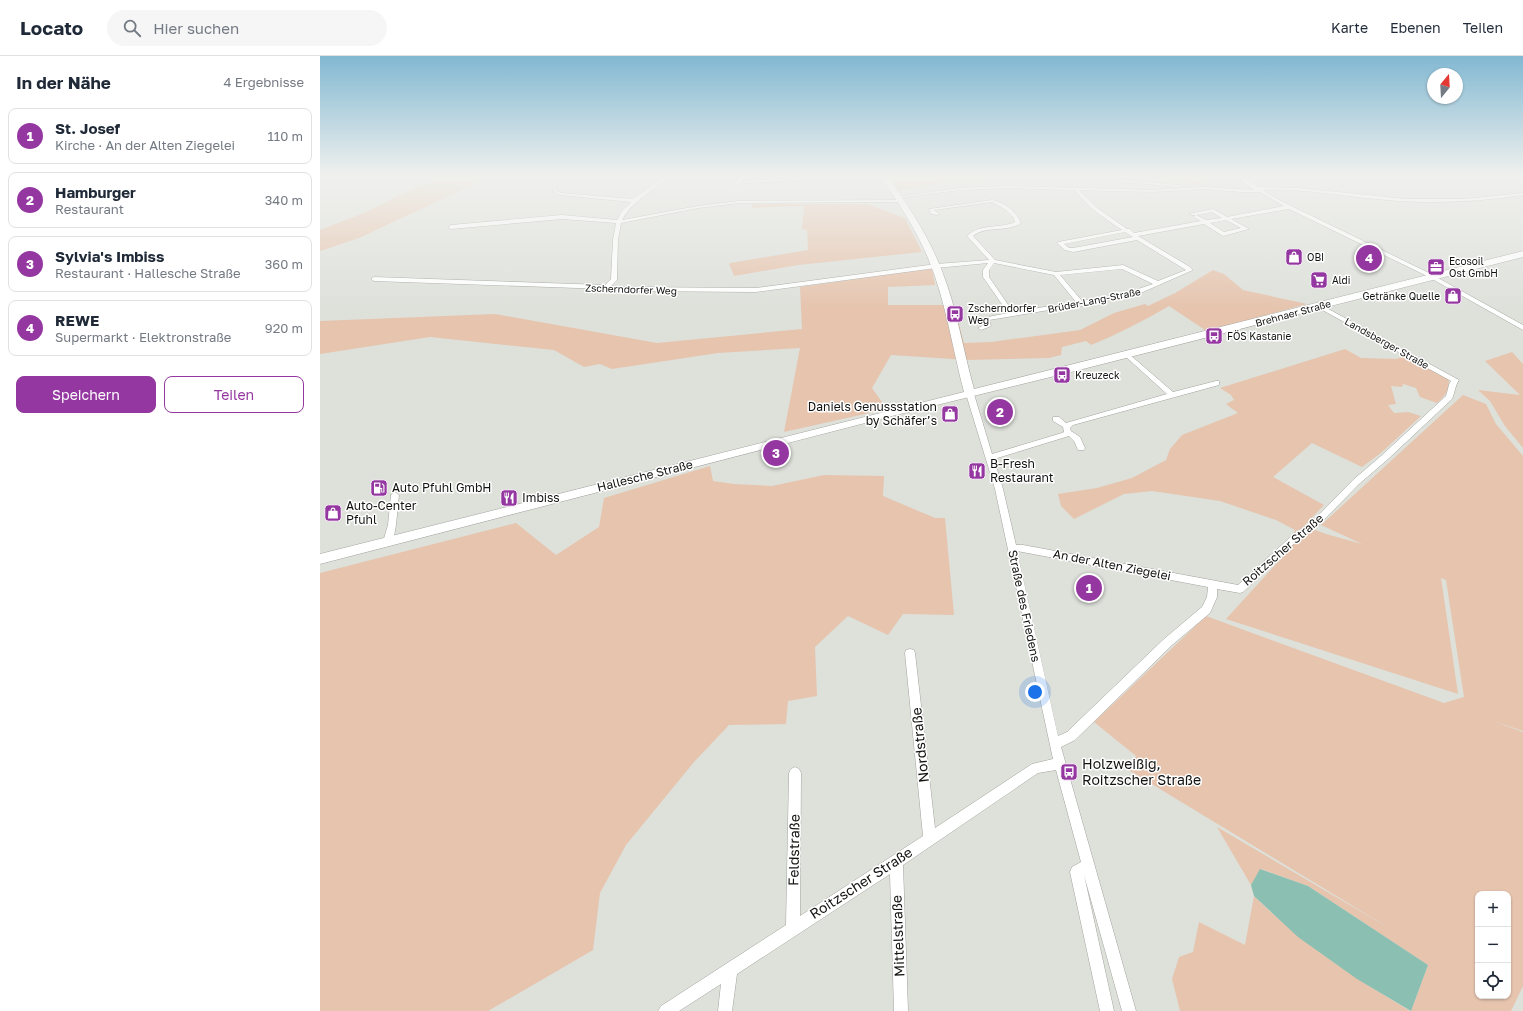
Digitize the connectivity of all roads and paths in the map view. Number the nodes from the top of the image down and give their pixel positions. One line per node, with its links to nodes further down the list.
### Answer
1 (522, 221): 12 (street)
2 (603, 221): 10 (street)
3 (627, 221): 10 (street)
4 (913, 221): 17 (main road)
5 (1019, 221): 16 (street)
6 (1115, 221): 13 (street)
7 (1212, 221): 11 (street)
8 (1231, 221): 11 (street)
9 (1317, 221): 19 (street)
10 (619, 222): 22 (street)
11 (1204, 222): 14 (street)
12 (451, 227)
13 (1128, 230): 14 (street); 14 (street)
14 (1136, 236): 21 (street, Brüder-Lang-Straße)
15 (1523, 254): 19 (main road, Brehnaer Straße)
16 (993, 261): 17 (street, Zscherndorfer Weg); 18 (street, Zscherndorfer Weg); 25 (street)
17 (936, 266): 22 (street, Zscherndorfer Weg); 31 (main road)
18 (1056, 274): 21 (street, Zscherndorfer Weg); 23 (street)
19 (1433, 278): 24 (main road, Brehnaer Straße); 27 (street)
20 (374, 279): 22 (street, Zscherndorfer Weg)
21 (1159, 284): 23 (street, Brüder-Lang-Straße)
22 (606, 287)
23 (1081, 304): 25 (street, Brüder-Lang-Straße)
24 (1319, 306): 28 (main road, Brehnaer Straße); 29 (street, Landsberger Straße)
25 (1012, 315): 26 (street, Brüder-Lang-Straße)
26 (981, 328)
27 (1523, 328)
28 (1127, 355): 31 (main road, Brehnaer Straße); 32 (street)
29 (1455, 380): 41 (street, Roitzscher Straße)
30 (1216, 383): 32 (street)
31 (970, 394): 36 (street, Straße des Friedens); 38 (main road, Hallesche Straße)
32 (1172, 395): 34 (street)
33 (1056, 419): 34 (street)
34 (1068, 430): 35 (street); 36 (street)
35 (1081, 448)
36 (989, 458): 39 (street, Straße des Friedens)
37 (395, 495): 38 (street)
38 (388, 542): 40 (main road, Hallesche Straße)
39 (1011, 548): 41 (street, An der Alten Ziegelei); 43 (street, Straße des Friedens)
40 (320, 559)
41 (1213, 584): 43 (street)
42 (910, 653): 46 (street, Nordstraße)
43 (1054, 742): 44 (street, Straße des Friedens)
44 (1059, 764): 46 (street, Roitzscher Straße); 48 (street, Straße des Friedens)
45 (794, 773): 49 (street, Feldstraße)
46 (930, 838): 47 (street, Roitzscher Straße)
47 (896, 862): 49 (street, Roitzscher Straße); 53 (street, Mittelstraße)
48 (1088, 865): 54 (street); 55 (street, Straße des Friedens)
49 (793, 928): 50 (street, Roitzscher Straße)
50 (730, 970): 51 (street, Roitzscher Straße); 52 (street)
51 (666, 1011)
52 (725, 1011)
53 (901, 1011)
54 (1107, 1011)
55 (1129, 1011)

